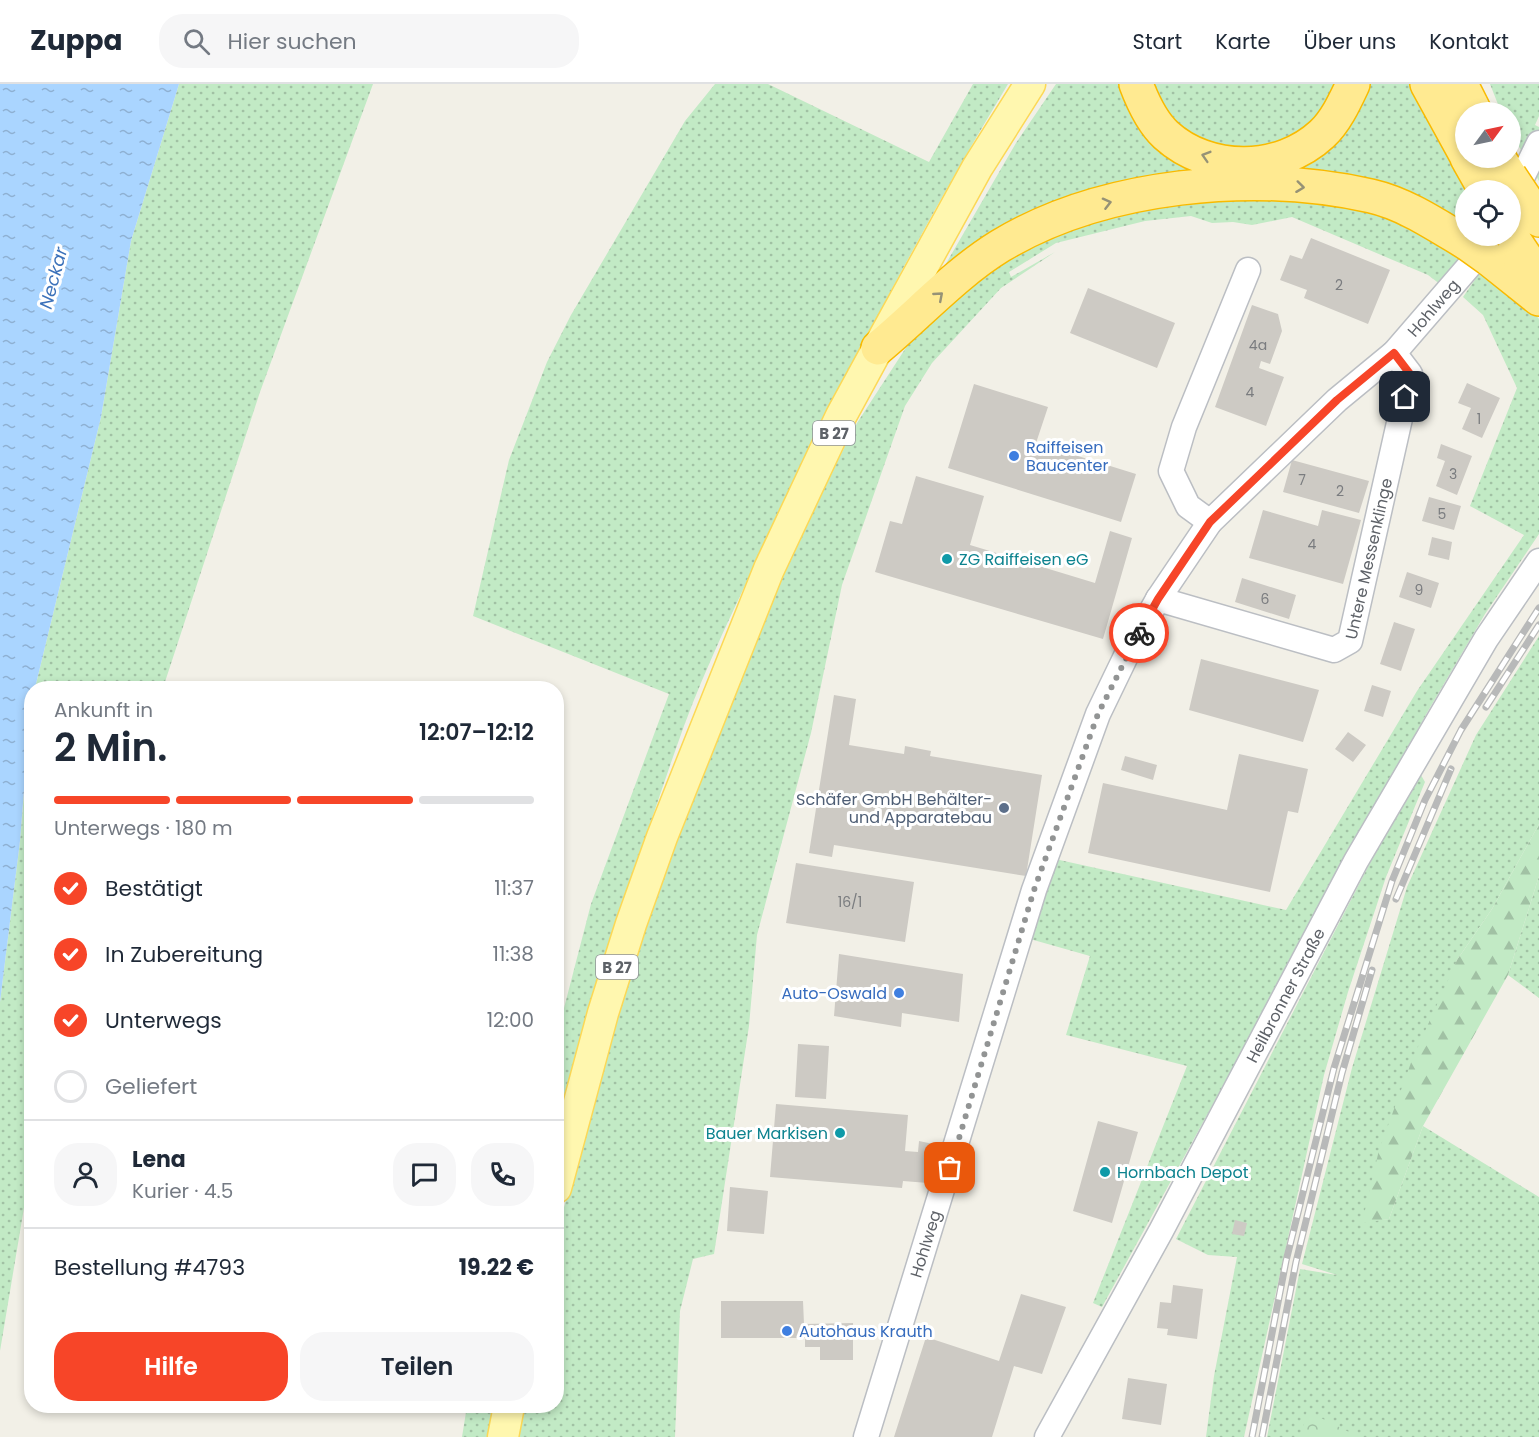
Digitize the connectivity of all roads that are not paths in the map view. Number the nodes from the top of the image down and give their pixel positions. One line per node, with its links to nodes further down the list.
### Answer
1 (1030, 84): 20 (main road, B 27)
2 (1136, 84): 3 (highway, one-way to 2)
3 (1353, 84)
4 (1427, 84): 9 (highway)
5 (1461, 84): 7 (highway)
6 (1475, 84): 8 (highway)
7 (1470, 102)
8 (1481, 102)
9 (1455, 136)
10 (1539, 143): 13 (street)
11 (1482, 168): 12 (highway)
12 (1498, 180)
13 (1518, 180)
14 (1455, 232): 20 (highway, one-way to 14)
15 (1483, 246): 19 (highway); 21 (street, Hohlweg)
16 (1518, 246): 18 (highway)
17 (1248, 270): 22 (street)
18 (1539, 277)
19 (1539, 298)
20 (878, 348): 25 (main road, B 27)
21 (1394, 353): 22 (street, Hohlweg); 24 (street, Untere Messenklinge)
22 (1210, 522): 24 (street, Hohlweg)
23 (1539, 561): 29 (street, Heilbronner Straße)
24 (1158, 599): 28 (street, Hohlweg)
25 (564, 1158)
26 (508, 1413): 27 (main road)
27 (503, 1437)
28 (866, 1437)
29 (1047, 1437)

